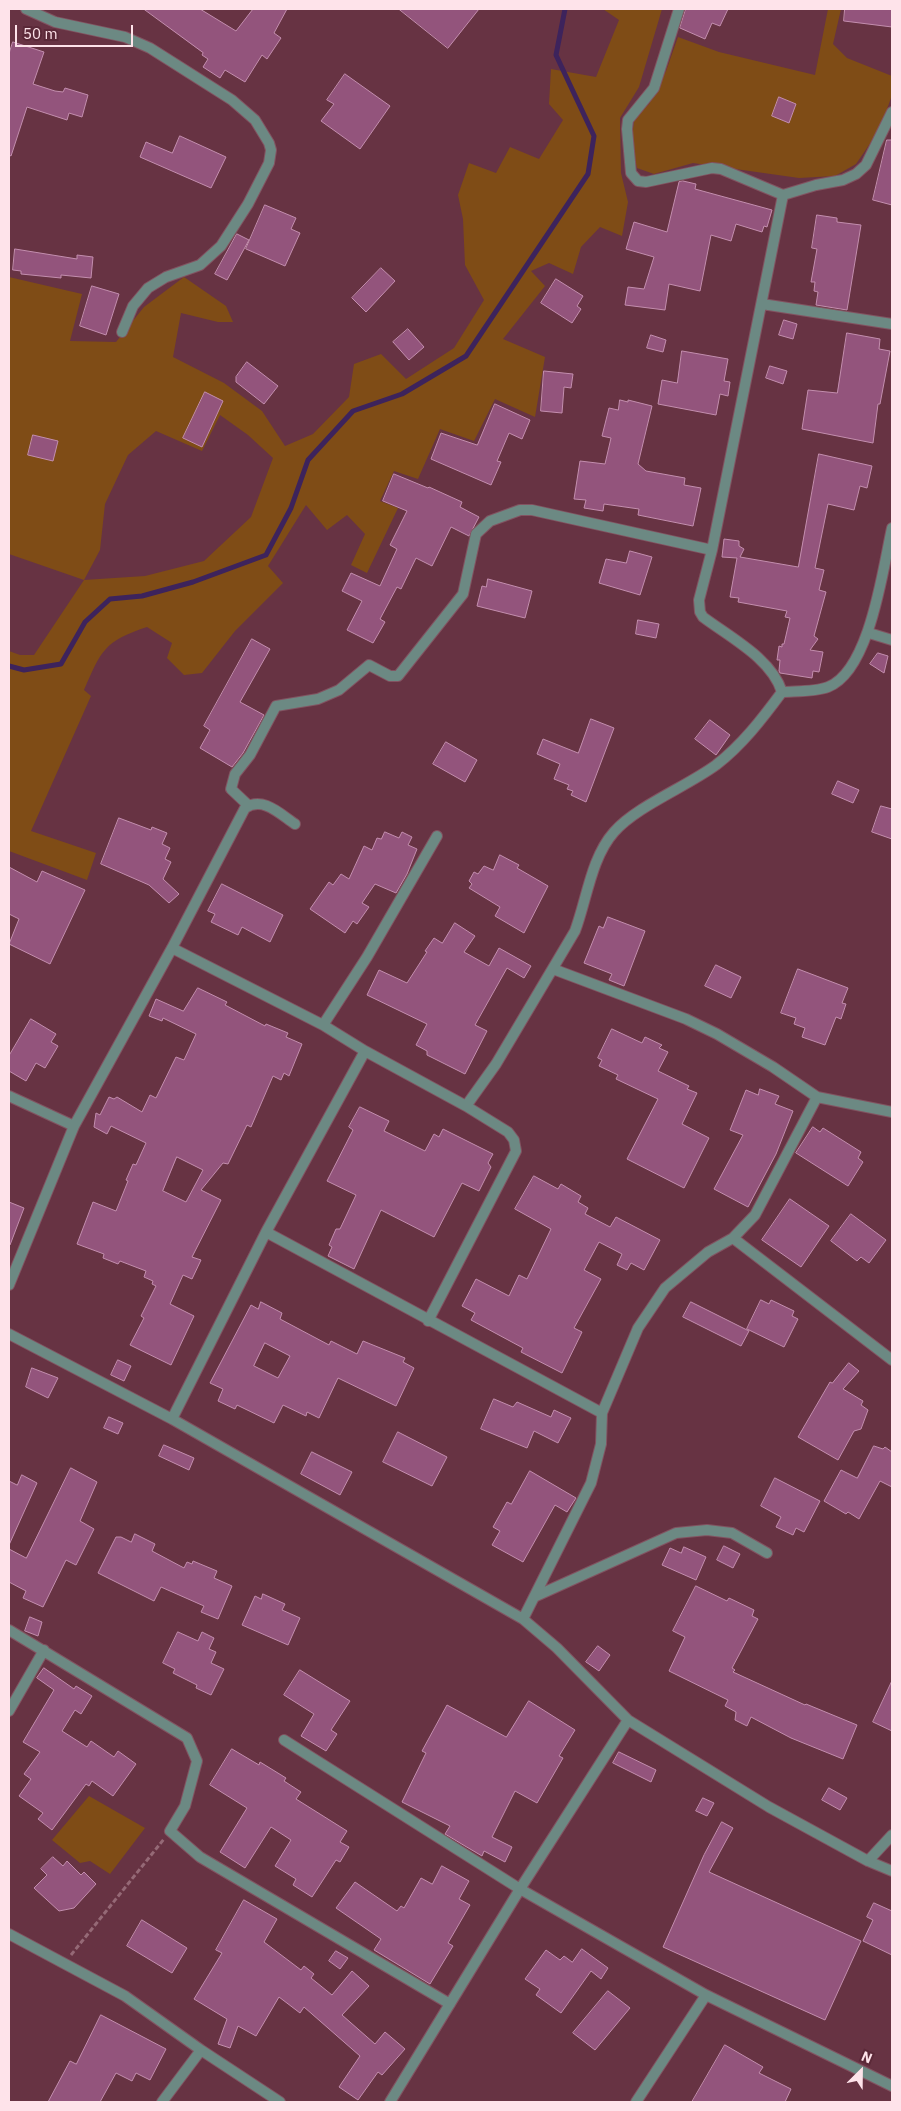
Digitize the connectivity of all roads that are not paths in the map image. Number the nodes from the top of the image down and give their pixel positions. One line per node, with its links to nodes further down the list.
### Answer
1 (26, 9): 7 (street)
2 (679, 9): 4 (street)
3 (892, 112): 4 (street)
4 (783, 195): 5 (street)
5 (762, 304): 6 (street); 9 (street)
6 (892, 324)
7 (122, 332)
8 (892, 528): 10 (street)
9 (712, 550): 12 (street); 13 (street)
10 (869, 633): 11 (street); 12 (street)
11 (892, 640)
12 (782, 692): 17 (street)
13 (249, 806): 14 (street); 16 (street)
14 (295, 824)
15 (437, 836): 18 (street)
16 (172, 948): 18 (street); 24 (street)
17 (553, 969): 21 (street); 22 (street)
18 (323, 1025): 19 (street)
19 (365, 1051): 22 (street); 25 (street)
20 (9, 1096): 24 (street)
21 (817, 1097): 23 (street); 26 (street)
22 (466, 1106): 28 (street)
23 (892, 1112)
24 (74, 1126): 27 (street)
25 (266, 1232): 28 (street); 32 (street)
26 (733, 1238): 30 (street); 31 (street)
27 (9, 1285)
28 (428, 1321): 31 (street)
29 (9, 1334): 32 (street)
30 (892, 1360)
31 (602, 1413): 34 (street)
32 (172, 1419): 35 (street)
33 (767, 1553): 34 (street)
34 (534, 1597): 35 (street)
35 (522, 1619): 39 (street)
36 (9, 1630): 37 (street)
37 (44, 1650): 38 (street); 47 (street)
38 (9, 1710)
39 (628, 1720): 42 (street); 44 (street)
40 (284, 1740): 44 (street)
41 (892, 1835): 42 (street)
42 (868, 1861): 43 (street)
43 (892, 1871)
44 (520, 1890): 46 (street); 47 (street)
45 (9, 1934): 48 (street)
46 (706, 1995): 49 (street); 53 (street)
47 (450, 2004): 52 (street)
48 (201, 2050): 50 (street); 51 (street)
49 (892, 2086)
50 (162, 2102)
51 (280, 2102)
52 (390, 2102)
53 (636, 2102)

